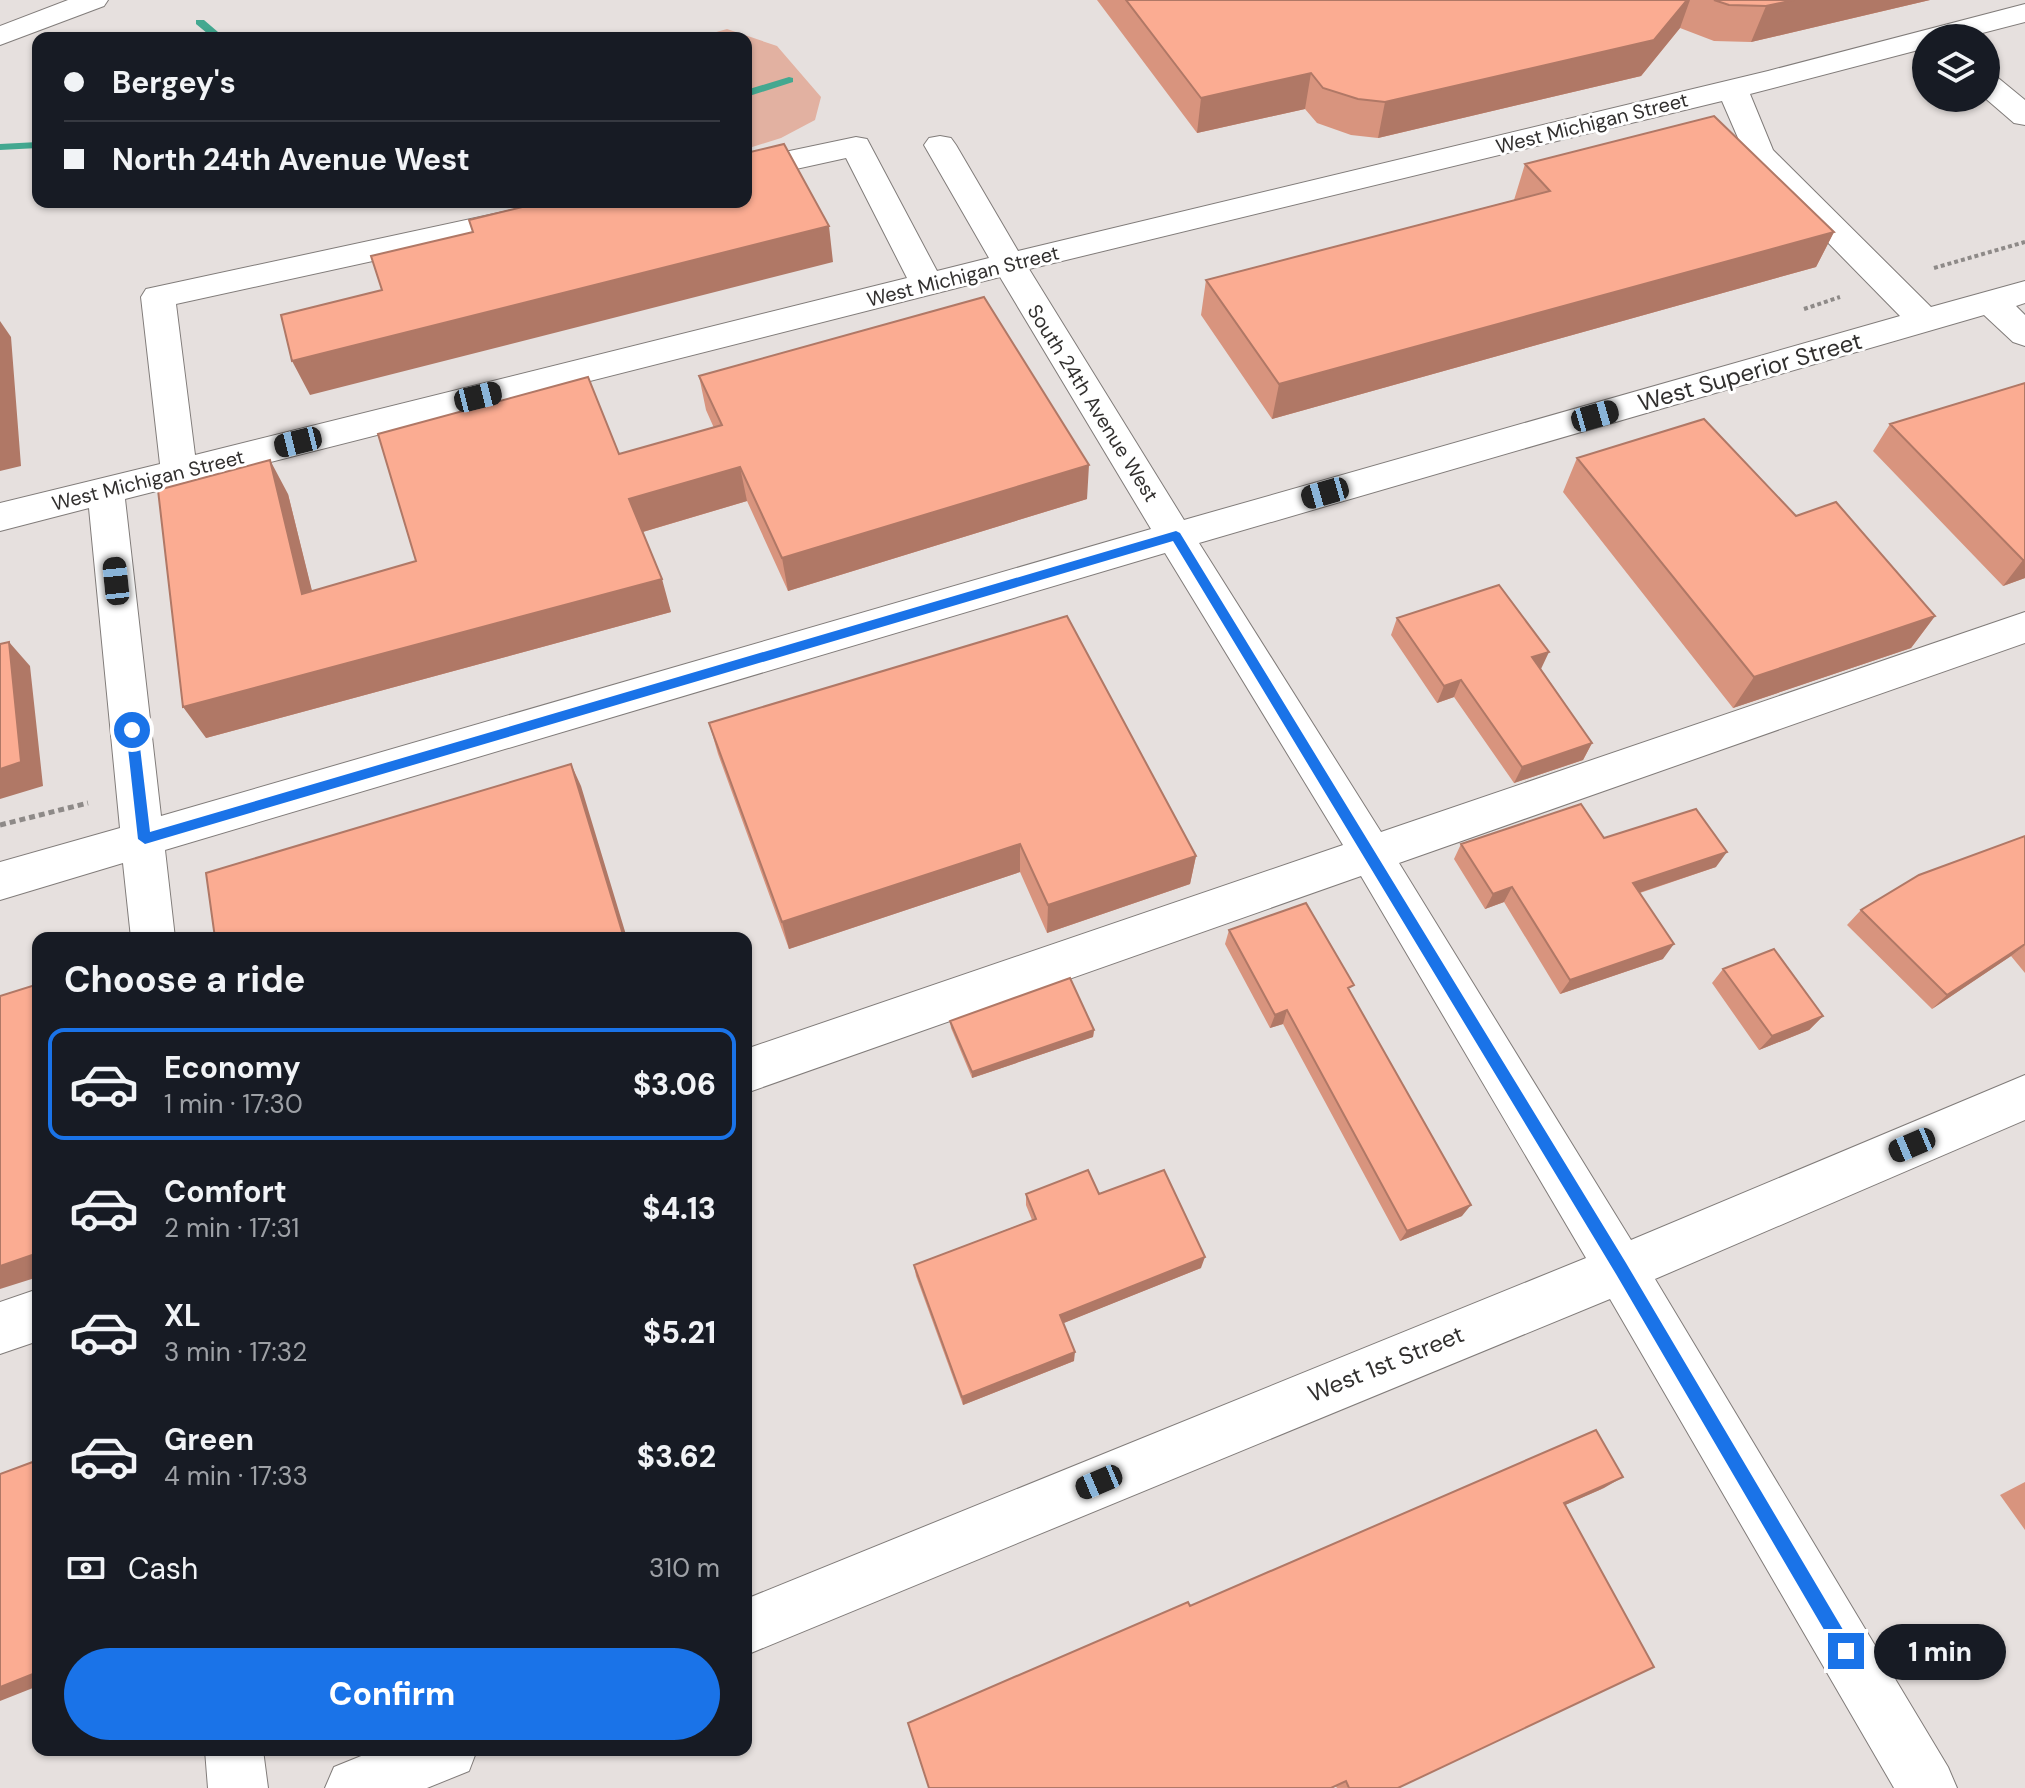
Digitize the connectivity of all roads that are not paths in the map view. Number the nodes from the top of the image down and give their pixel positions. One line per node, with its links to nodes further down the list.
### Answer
1 (94, 0): 4 (main road)
2 (2025, 13): 3 (main road, West Michigan Street)
3 (1983, 24)
4 (0, 36)
5 (1912, 43): 6 (main road, West Michigan Street)
6 (1733, 89): 12 (main road, West Michigan Street); 16 (main road)
7 (2000, 95): 8 (main road)
8 (2025, 116)
9 (940, 145): 12 (main road, South 24th Avenue West)
10 (752, 169): 13 (main road)
11 (569, 208): 18 (main road)
12 (1007, 264): 13 (main road, West Michigan Street); 21 (main road, South 24th Avenue West)
13 (927, 284): 18 (main road, West Michigan Street)
14 (2025, 292): 15 (main road, West Superior Street)
15 (1991, 302): 16 (main road, West Superior Street); 17 (main road)
16 (1925, 321): 21 (main road, West Superior Street)
17 (2025, 334)
18 (179, 472): 19 (main road, West Michigan Street)
19 (106, 491): 20 (main road, West Michigan Street); 23 (main road)
20 (0, 517)
21 (1176, 536): 23 (main road, West Superior Street); 24 (main road, South 24th Avenue West)
22 (2025, 627): 24 (main road)
23 (145, 839): 25 (main road, West Superior Street); 26 (main road)
24 (1372, 856): 27 (main road); 29 (main road, South 24th Avenue West)
25 (0, 881)
26 (153, 932)
27 (752, 1069)
28 (2025, 1097): 29 (main road, West 1st Street)
29 (1621, 1269): 32 (main road, West 1st Street); 37 (main road, South 24th Avenue West)
30 (32, 1317): 31 (main road)
31 (0, 1328)
32 (752, 1625)
33 (235, 1756): 35 (main road)
34 (433, 1756): 36 (main road)
35 (238, 1788)
36 (355, 1788)
37 (1927, 1788)

